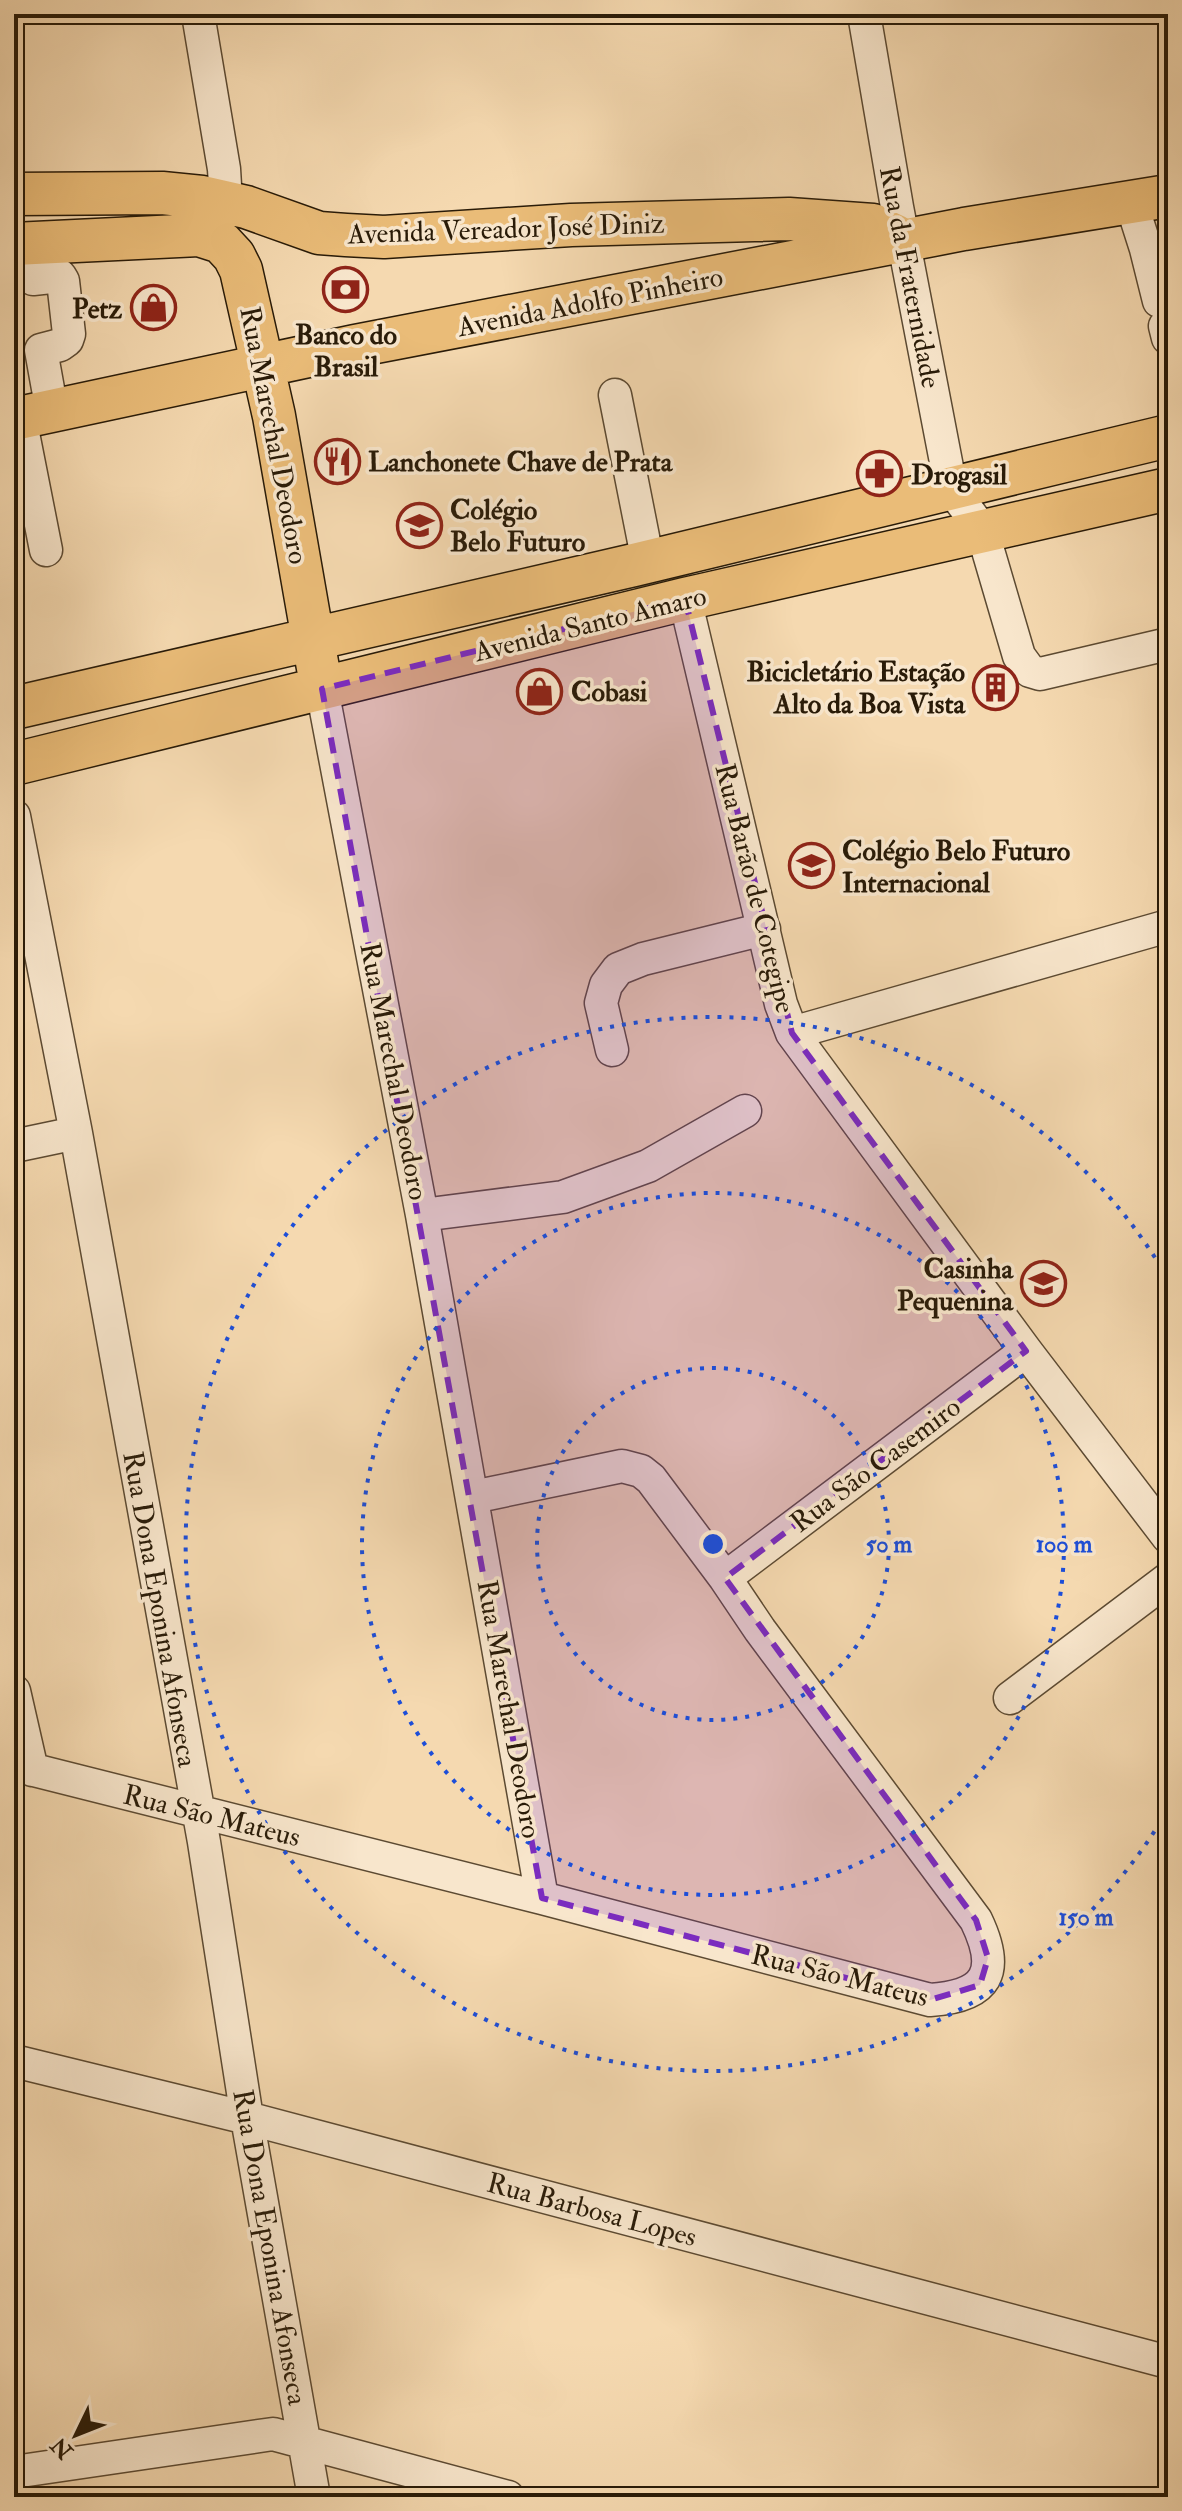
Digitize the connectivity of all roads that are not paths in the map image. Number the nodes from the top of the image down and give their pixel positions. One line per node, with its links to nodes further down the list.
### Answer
1 (198, 14): 5 (street)
2 (864, 14): 6 (street, Rua da Fraternidade)
3 (14, 194): 5 (main road, Avenida Vereador José Diniz)
4 (1150, 199): 6 (main road, Avenida Adolfo Pinheiro); 8 (street)
5 (226, 202): 6 (main road, Avenida Vereador José Diniz)
6 (904, 241): 10 (main road, Avenida Adolfo Pinheiro); 14 (street, Rua da Fraternidade)
7 (23, 262): 9 (street); 10 (main road, Rua Marechal Deodoro)
8 (1164, 322)
9 (28, 351): 12 (street)
10 (264, 366): 12 (main road, Avenida Adolfo Pinheiro); 20 (main road, Rua Marechal Deodoro)
11 (615, 395): 18 (street)
12 (29, 416): 17 (street)
13 (1168, 436): 14 (main road, Avenida Santo Amaro)
14 (951, 488): 16 (street, Rua da Fraternidade); 18 (main road, Avenida Santo Amaro)
15 (1168, 489): 16 (main road, Avenida Santo Amaro)
16 (982, 530): 19 (main road, Avenida Santo Amaro); 21 (street)
17 (46, 550)
18 (648, 562): 20 (main road, Avenida Santo Amaro)
19 (685, 599): 22 (main road, Avenida Santo Amaro); 27 (street, Rua Barão de Cotegipe)
20 (313, 639): 22 (main road, Rua Marechal Deodoro); 23 (main road, Avenida Santo Amaro)
21 (1168, 644)
22 (322, 689): 24 (main road, Avenida Santo Amaro); 33 (street, Rua Marechal Deodoro)
23 (14, 708)
24 (14, 764)
25 (14, 816): 31 (street, Rua Dona Eponina Afonseca)
26 (1168, 926): 28 (street)
27 (764, 929): 28 (street, Rua Barão de Cotegipe); 29 (street)
28 (792, 1033): 34 (street, Rua Barão de Cotegipe)
29 (612, 1050)
30 (745, 1111): 33 (street)
31 (76, 1133): 32 (street); 42 (street, Rua Dona Eponina Afonseca)
32 (14, 1146)
33 (422, 1215): 35 (street, Rua Marechal Deodoro)
34 (1026, 1351): 36 (street, Rua Barão de Cotegipe); 37 (street, Rua São Casemiro)
35 (473, 1497): 37 (street, Rua São Mateus); 43 (street, Rua Marechal Deodoro)
36 (1168, 1537)
37 (725, 1578): 43 (street, Rua São Mateus)
38 (1168, 1579): 40 (street)
39 (14, 1691): 41 (street)
40 (1010, 1698)
41 (23, 1768): 42 (street, Rua São Mateus)
42 (198, 1812): 43 (street, Rua São Mateus); 45 (street, Rua Dona Eponina Afonseca)
43 (542, 1898)
44 (14, 2061): 45 (street, Rua Barbosa Lopes)
45 (247, 2118): 46 (street, Rua Barbosa Lopes); 47 (street, Rua Dona Eponina Afonseca)
46 (1168, 2362)
47 (306, 2443): 48 (street); 49 (street, Rua Dona Eponina Afonseca); 50 (street)
48 (14, 2472)
49 (314, 2497)
50 (508, 2497)

